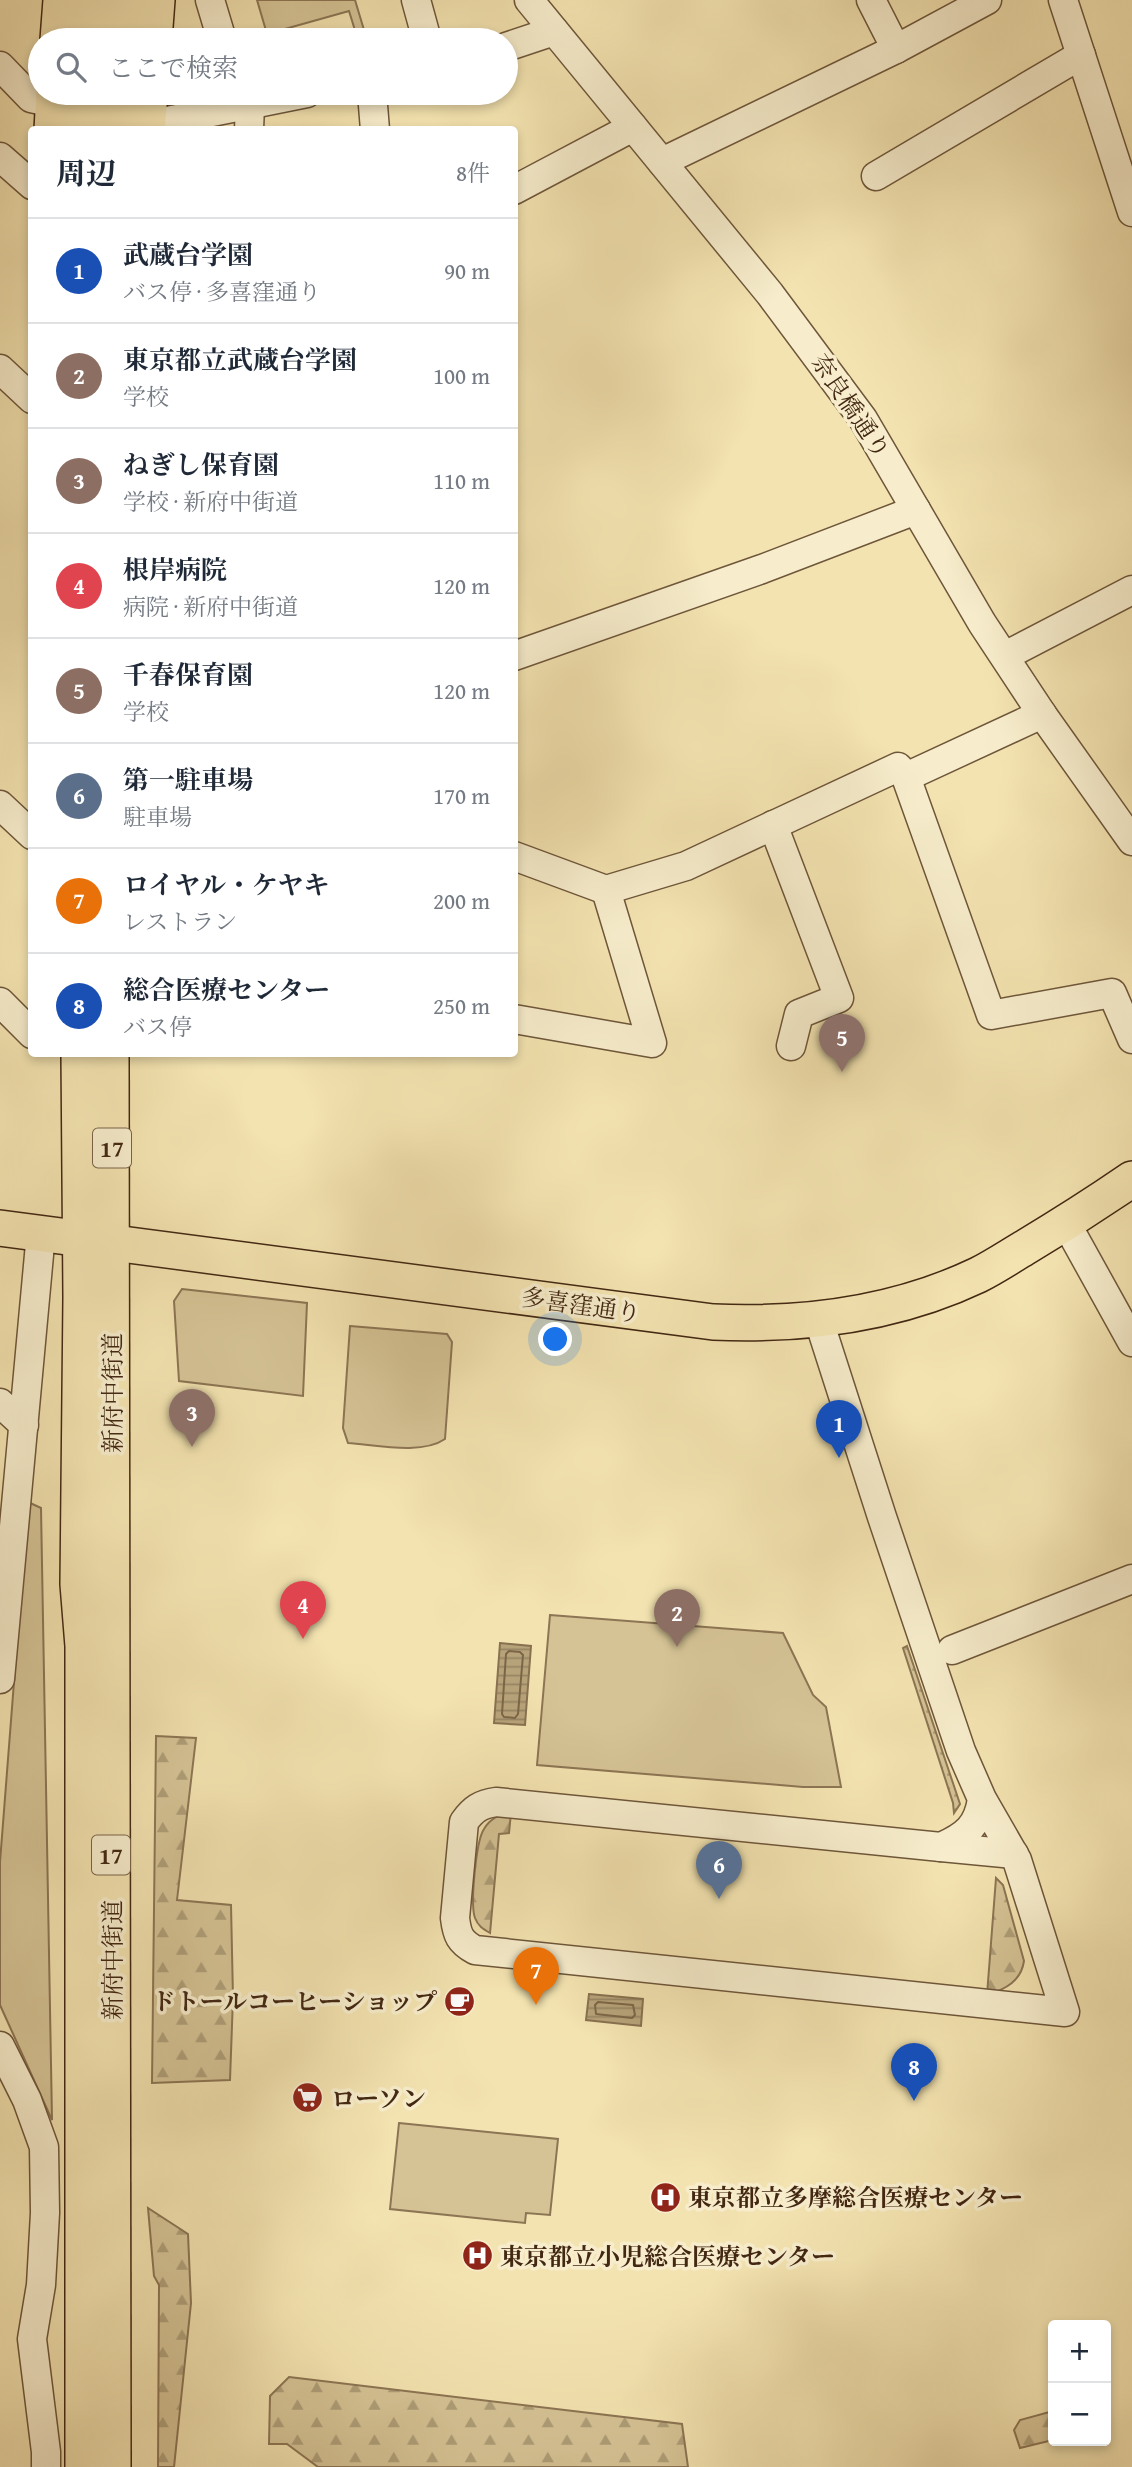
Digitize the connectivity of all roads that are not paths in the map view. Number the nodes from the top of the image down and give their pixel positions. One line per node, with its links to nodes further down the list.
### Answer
1 (61, 0): 11 (main road)
2 (91, 0): 12 (main road)
3 (124, 0): 13 (main road)
4 (157, 0): 14 (main road)
5 (210, 0): 15 (street)
6 (416, 0): 16 (street)
7 (529, 0): 17 (street, 奈良橋通り)
8 (871, 0): 19 (street)
9 (987, 0): 19 (street)
10 (1063, 0): 20 (street)
11 (59, 28)
12 (90, 28)
13 (122, 28)
14 (155, 28)
15 (218, 28)
16 (424, 28)
17 (554, 31): 18 (street); 30 (street, 奈良橋通り)
18 (518, 43)
19 (896, 49): 32 (street)
20 (1081, 55): 33 (street); 35 (street)
21 (0, 66): 22 (street)
22 (28, 95)
23 (63, 105): 28 (main road)
24 (128, 105): 27 (main road)
25 (373, 105): 29 (street)
26 (244, 108): 27 (street)
27 (140, 119)
28 (81, 126)
29 (375, 126)
30 (633, 127): 32 (street, 奈良橋通り); 36 (street)
31 (0, 157): 34 (street)
32 (662, 162): 40 (street, 奈良橋通り)
33 (876, 176)
34 (28, 182)
35 (1127, 186): 37 (street)
36 (518, 188)
37 (1132, 212)
38 (0, 369): 39 (street)
39 (28, 395)
40 (916, 510): 42 (street); 43 (street, 奈良橋通り)
41 (1132, 590): 43 (street)
42 (518, 655)
43 (1005, 656): 44 (street, 奈良橋通り)
44 (1042, 714): 45 (street); 49 (street, 奈良橋通り)
45 (906, 777): 47 (street); 52 (street)
46 (0, 805): 48 (street)
47 (773, 825): 51 (street); 57 (street)
48 (28, 831)
49 (1130, 836)
50 (518, 857): 51 (street)
51 (607, 890): 54 (street)
52 (1122, 987): 56 (street)
53 (0, 1002): 55 (street)
54 (518, 1020)
55 (28, 1030)
56 (1132, 1040)
57 (791, 1046)
58 (79, 1057): 64 (main road, 新府中街道 / 17)
59 (111, 1057): 64 (main road, 新府中街道 / 17)
60 (1132, 1179): 61 (main road, 多喜窪通り)
61 (1066, 1223): 65 (main road, 多喜窪通り); 66 (street)
62 (0, 1228): 63 (main road, 多喜窪通り)
63 (41, 1233): 64 (main road, 多喜窪通り); 68 (street)
64 (96, 1240): 65 (main road, 多喜窪通り); 79 (main road, 新府中街道 / 17); 80 (main road, 新府中街道 / 17)
65 (819, 1321): 72 (street)
66 (1128, 1324)
67 (0, 1402): 68 (street)
68 (24, 1425): 71 (street)
69 (1132, 1578): 70 (street)
70 (952, 1650)
71 (0, 1679)
72 (982, 1799): 73 (street); 74 (street)
73 (941, 1847): 74 (street); 76 (street)
74 (1014, 1854): 75 (street)
75 (1048, 1959): 76 (street); 76 (street)
76 (1009, 2006)
77 (0, 2046): 78 (street)
78 (46, 2467)
79 (83, 2467)
80 (113, 2467)

